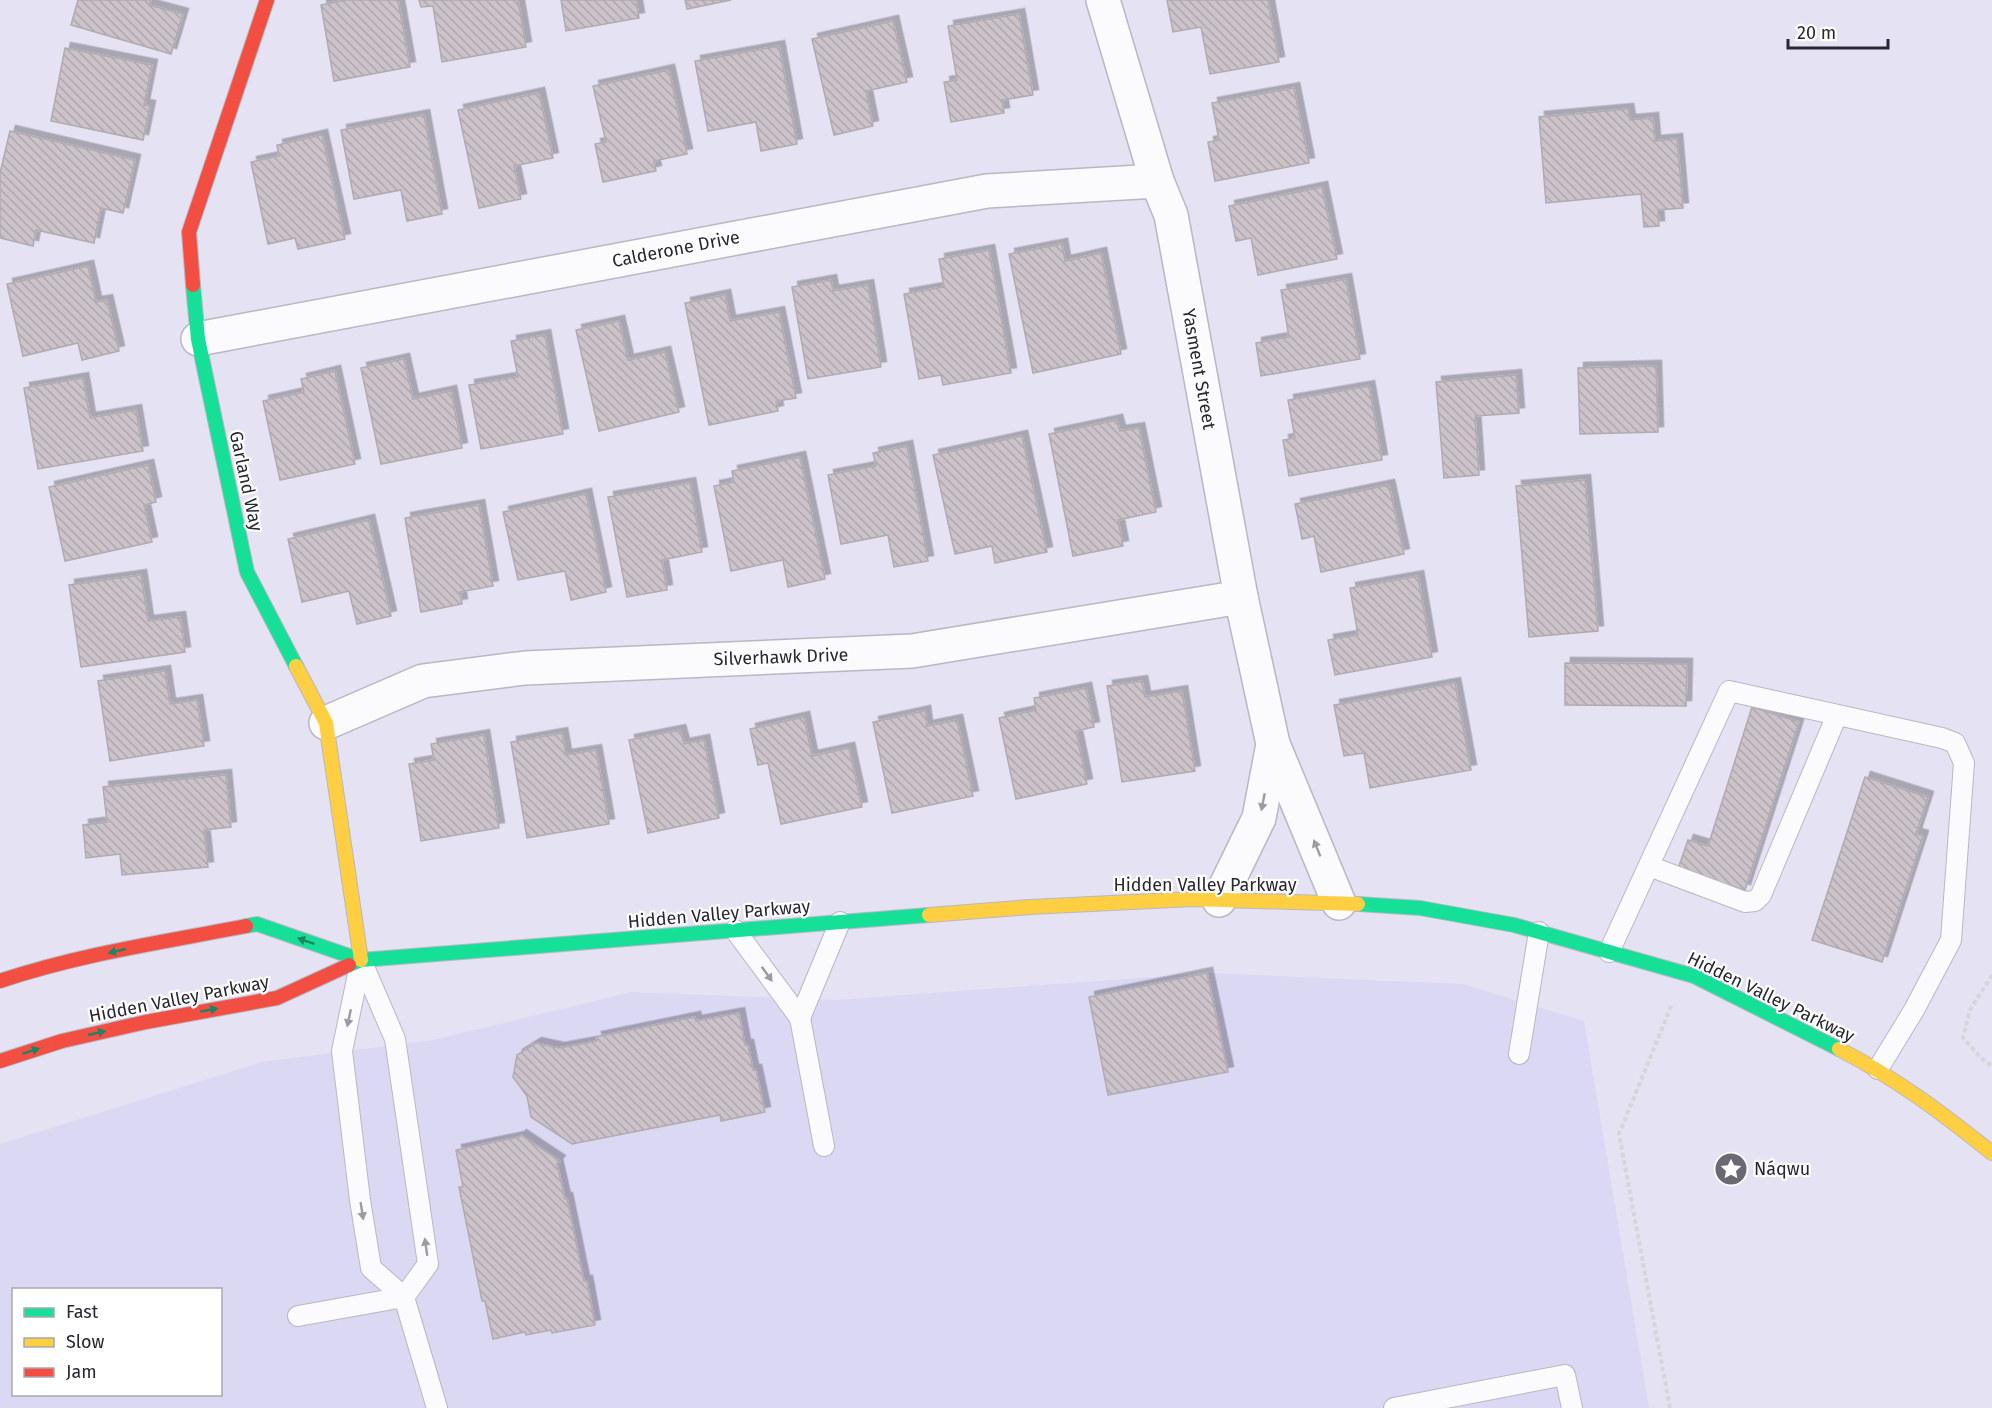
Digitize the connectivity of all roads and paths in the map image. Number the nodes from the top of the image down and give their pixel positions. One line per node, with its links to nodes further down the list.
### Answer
1 (267, 0): 4 (main road, Garland Way)
2 (1103, 0): 3 (street, Yasment Street)
3 (1157, 181): 4 (street, Calderone Drive); 5 (street, Yasment Street)
4 (198, 339): 7 (main road, Garland Way)
5 (1241, 597): 7 (street, Silverhawk Drive); 8 (street, Yasment Street)
6 (1837, 715): 9 (lane); 9 (lane); 24 (lane)
7 (326, 723): 16 (main road, Garland Way)
8 (1273, 744): 10 (street, Yasment Street, one-way to 10); 11 (street, Yasment Street, one-way to 8)
9 (1649, 866): 15 (lane)
10 (1219, 900): 11 (main road, Hidden Valley Parkway); 12 (main road, Hidden Valley Parkway)
11 (1339, 903): 14 (main road, Hidden Valley Parkway)
12 (840, 922): 13 (main road, Hidden Valley Parkway); 20 (lane)
13 (735, 930): 16 (main road, Hidden Valley Parkway); 20 (lane, one-way to 20)
14 (1539, 932): 15 (main road, Hidden Valley Parkway); 21 (lane)
15 (1609, 952): 24 (main road, Hidden Valley Parkway)
16 (362, 960): 18 (main road, Hidden Valley Parkway, one-way to 18); 22 (main road, Hidden Valley Parkway, one-way to 16); 27 (lane, one-way to 16); 27 (lane, one-way to 27)
17 (1992, 975): 23 (path)
18 (0, 981)
19 (1676, 994): 32 (path)
20 (800, 1018): 25 (lane)
21 (1519, 1054)
22 (0, 1062)
23 (1992, 1066)
24 (1878, 1069): 26 (main road, Hidden Valley Parkway)
25 (824, 1146)
26 (1992, 1153)
27 (404, 1297): 28 (lane); 29 (lane)
28 (298, 1316)
29 (437, 1408)
30 (1394, 1408): 31 (lane)
31 (1572, 1408)
32 (1670, 1408)

